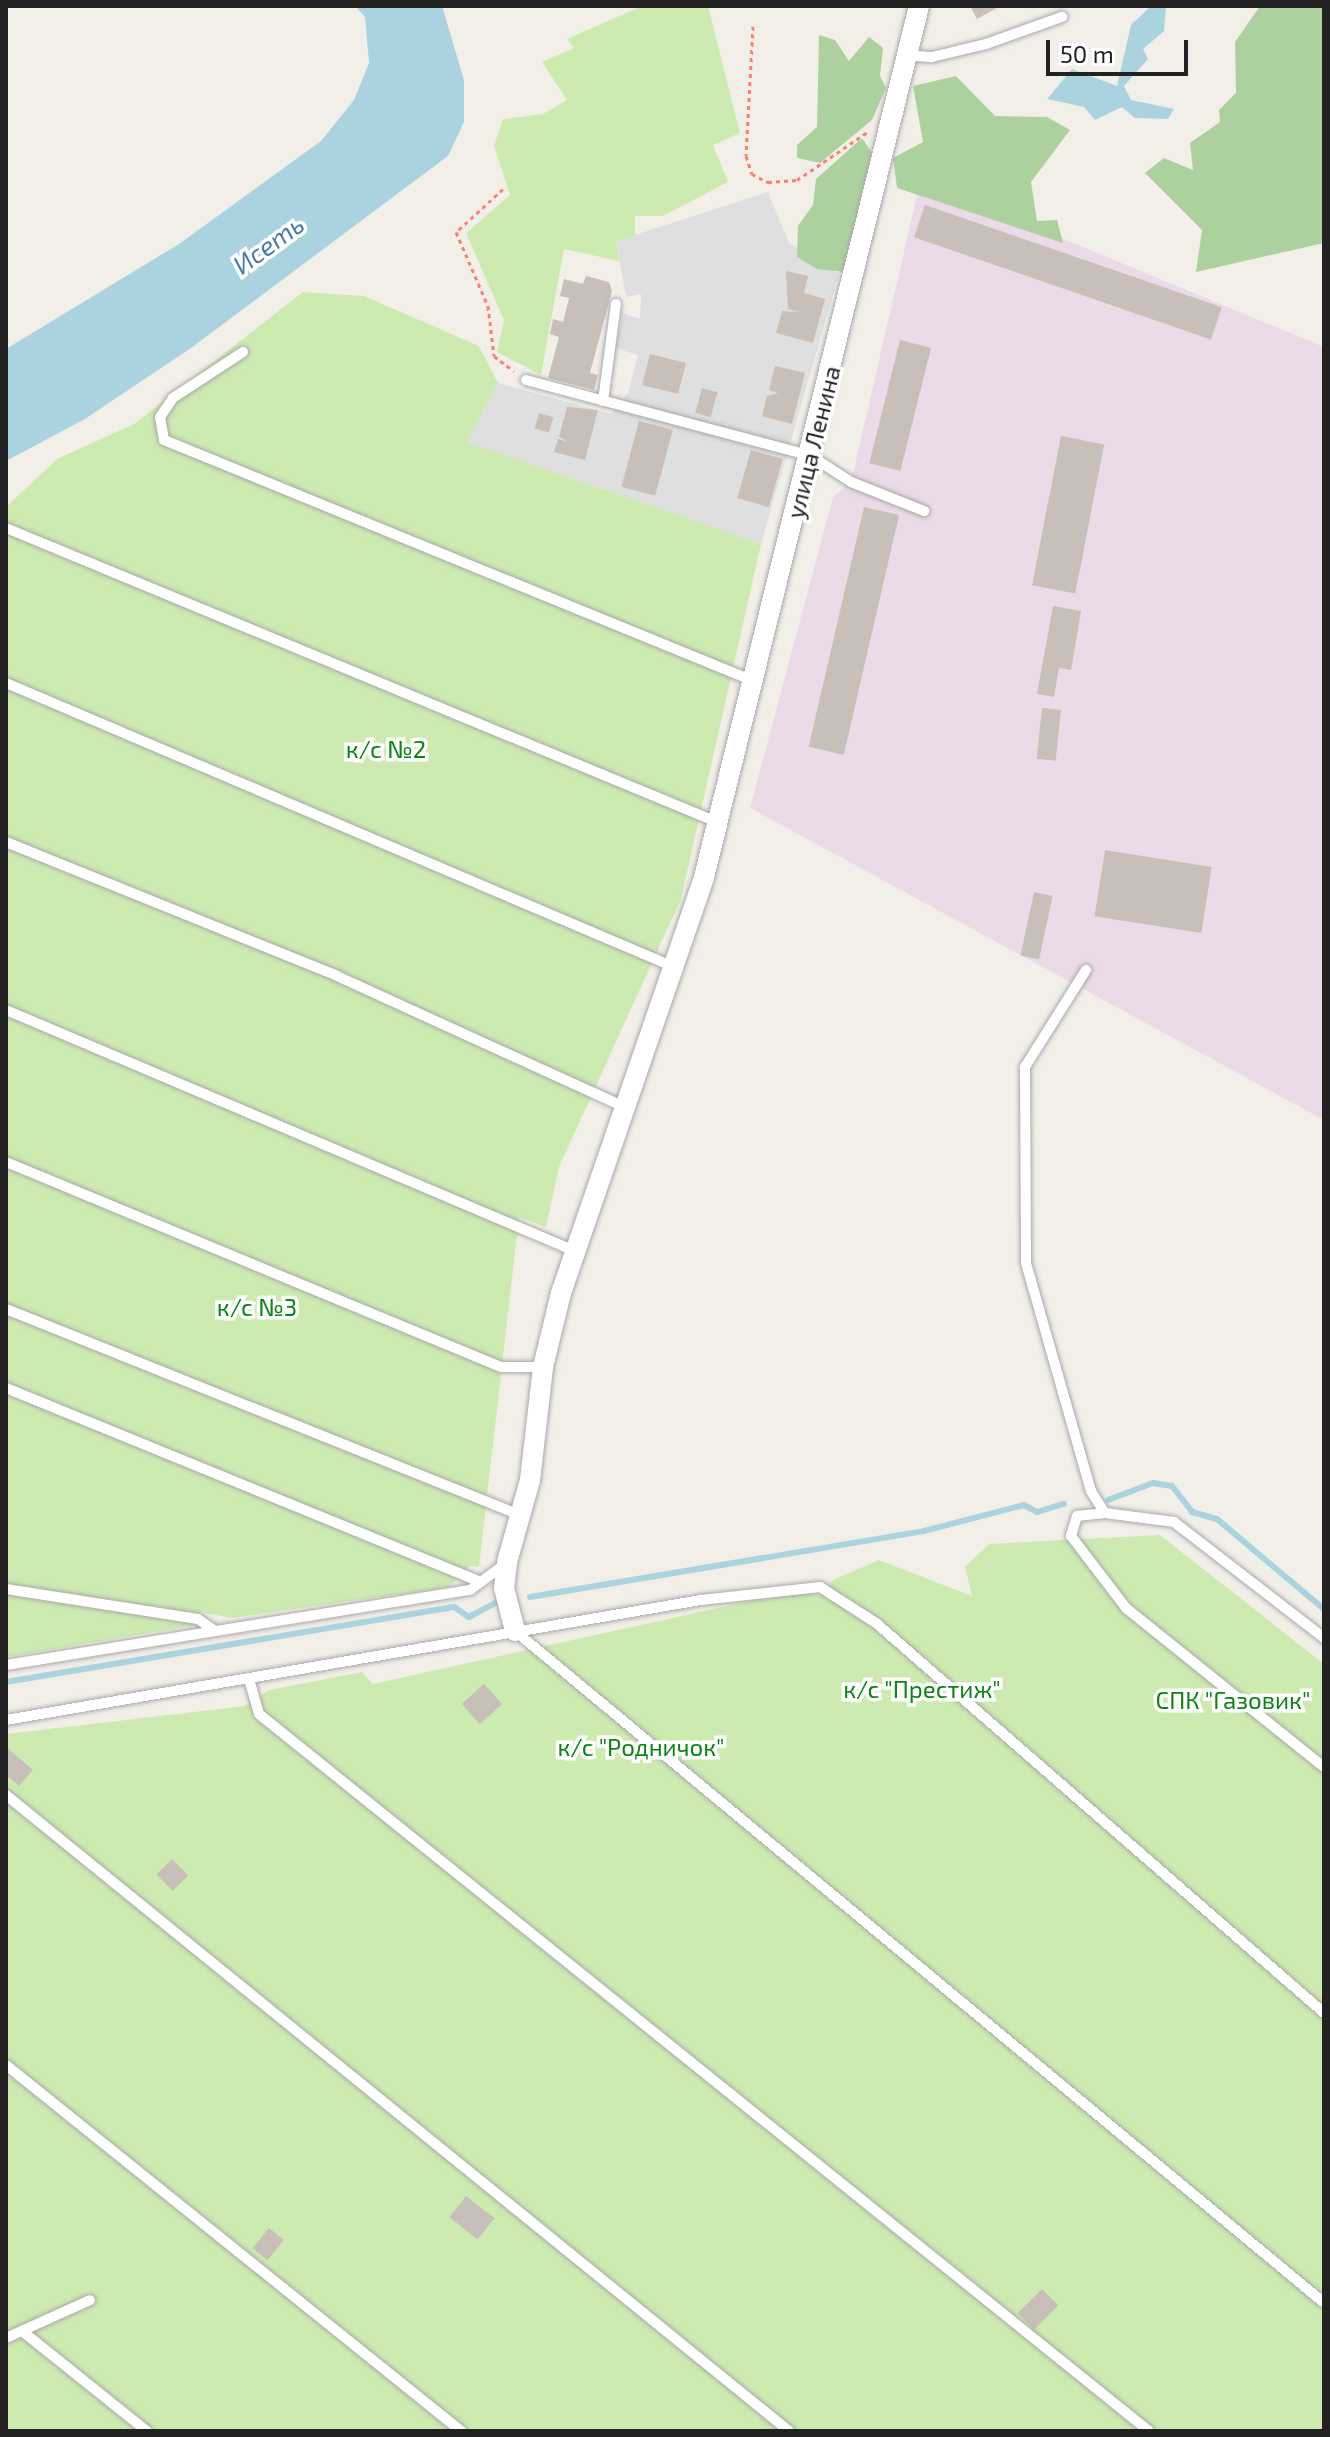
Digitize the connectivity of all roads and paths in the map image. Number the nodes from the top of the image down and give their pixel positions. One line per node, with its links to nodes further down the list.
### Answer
1 (919, 6): 4 (street, улица Ленина)
2 (1062, 17): 4 (lane)
3 (753, 26): 5 (path)
4 (906, 55): 5 (street, улица Ленина)
5 (888, 126): 11 (street, улица Ленина)
6 (503, 189): 9 (path)
7 (616, 304): 10 (lane)
8 (243, 352): 14 (lane)
9 (526, 380): 10 (lane)
10 (603, 401): 11 (lane)
11 (811, 456): 12 (lane); 14 (street, улица Ленина)
12 (924, 511)
13 (6, 528): 16 (lane)
14 (751, 680): 16 (street, улица Ленина)
15 (6, 683): 18 (lane)
16 (717, 822): 18 (street, улица Ленина)
17 (6, 842): 21 (lane)
18 (676, 967): 21 (street, улица Ленина)
19 (1086, 970): 27 (lane)
20 (6, 1010): 23 (lane)
21 (626, 1108): 23 (street, улица Ленина)
22 (6, 1162): 25 (lane)
23 (575, 1251): 25 (street, улица Ленина)
24 (6, 1309): 28 (lane)
25 (543, 1367): 28 (street, улица Ленина)
26 (6, 1388): 30 (lane)
27 (1105, 1513): 34 (lane); 38 (lane)
28 (520, 1515): 29 (street, улица Ленина)
29 (507, 1562): 30 (lane); 33 (street, улица Ленина)
30 (481, 1582): 32 (lane)
31 (6, 1589): 32 (lane)
32 (214, 1630): 35 (lane)
33 (515, 1631): 36 (lane); 40 (lane); 43 (lane)
34 (1324, 1638)
35 (6, 1665)
36 (249, 1679): 37 (lane); 49 (lane)
37 (6, 1720)
38 (1324, 1767)
39 (6, 1795): 48 (lane)
40 (1324, 2013)
41 (6, 2065): 47 (lane)
42 (90, 2300): 44 (lane)
43 (1324, 2303)
44 (22, 2331): 45 (lane); 46 (lane)
45 (6, 2338)
46 (147, 2431)
47 (461, 2431)
48 (789, 2431)
49 (1149, 2431)

